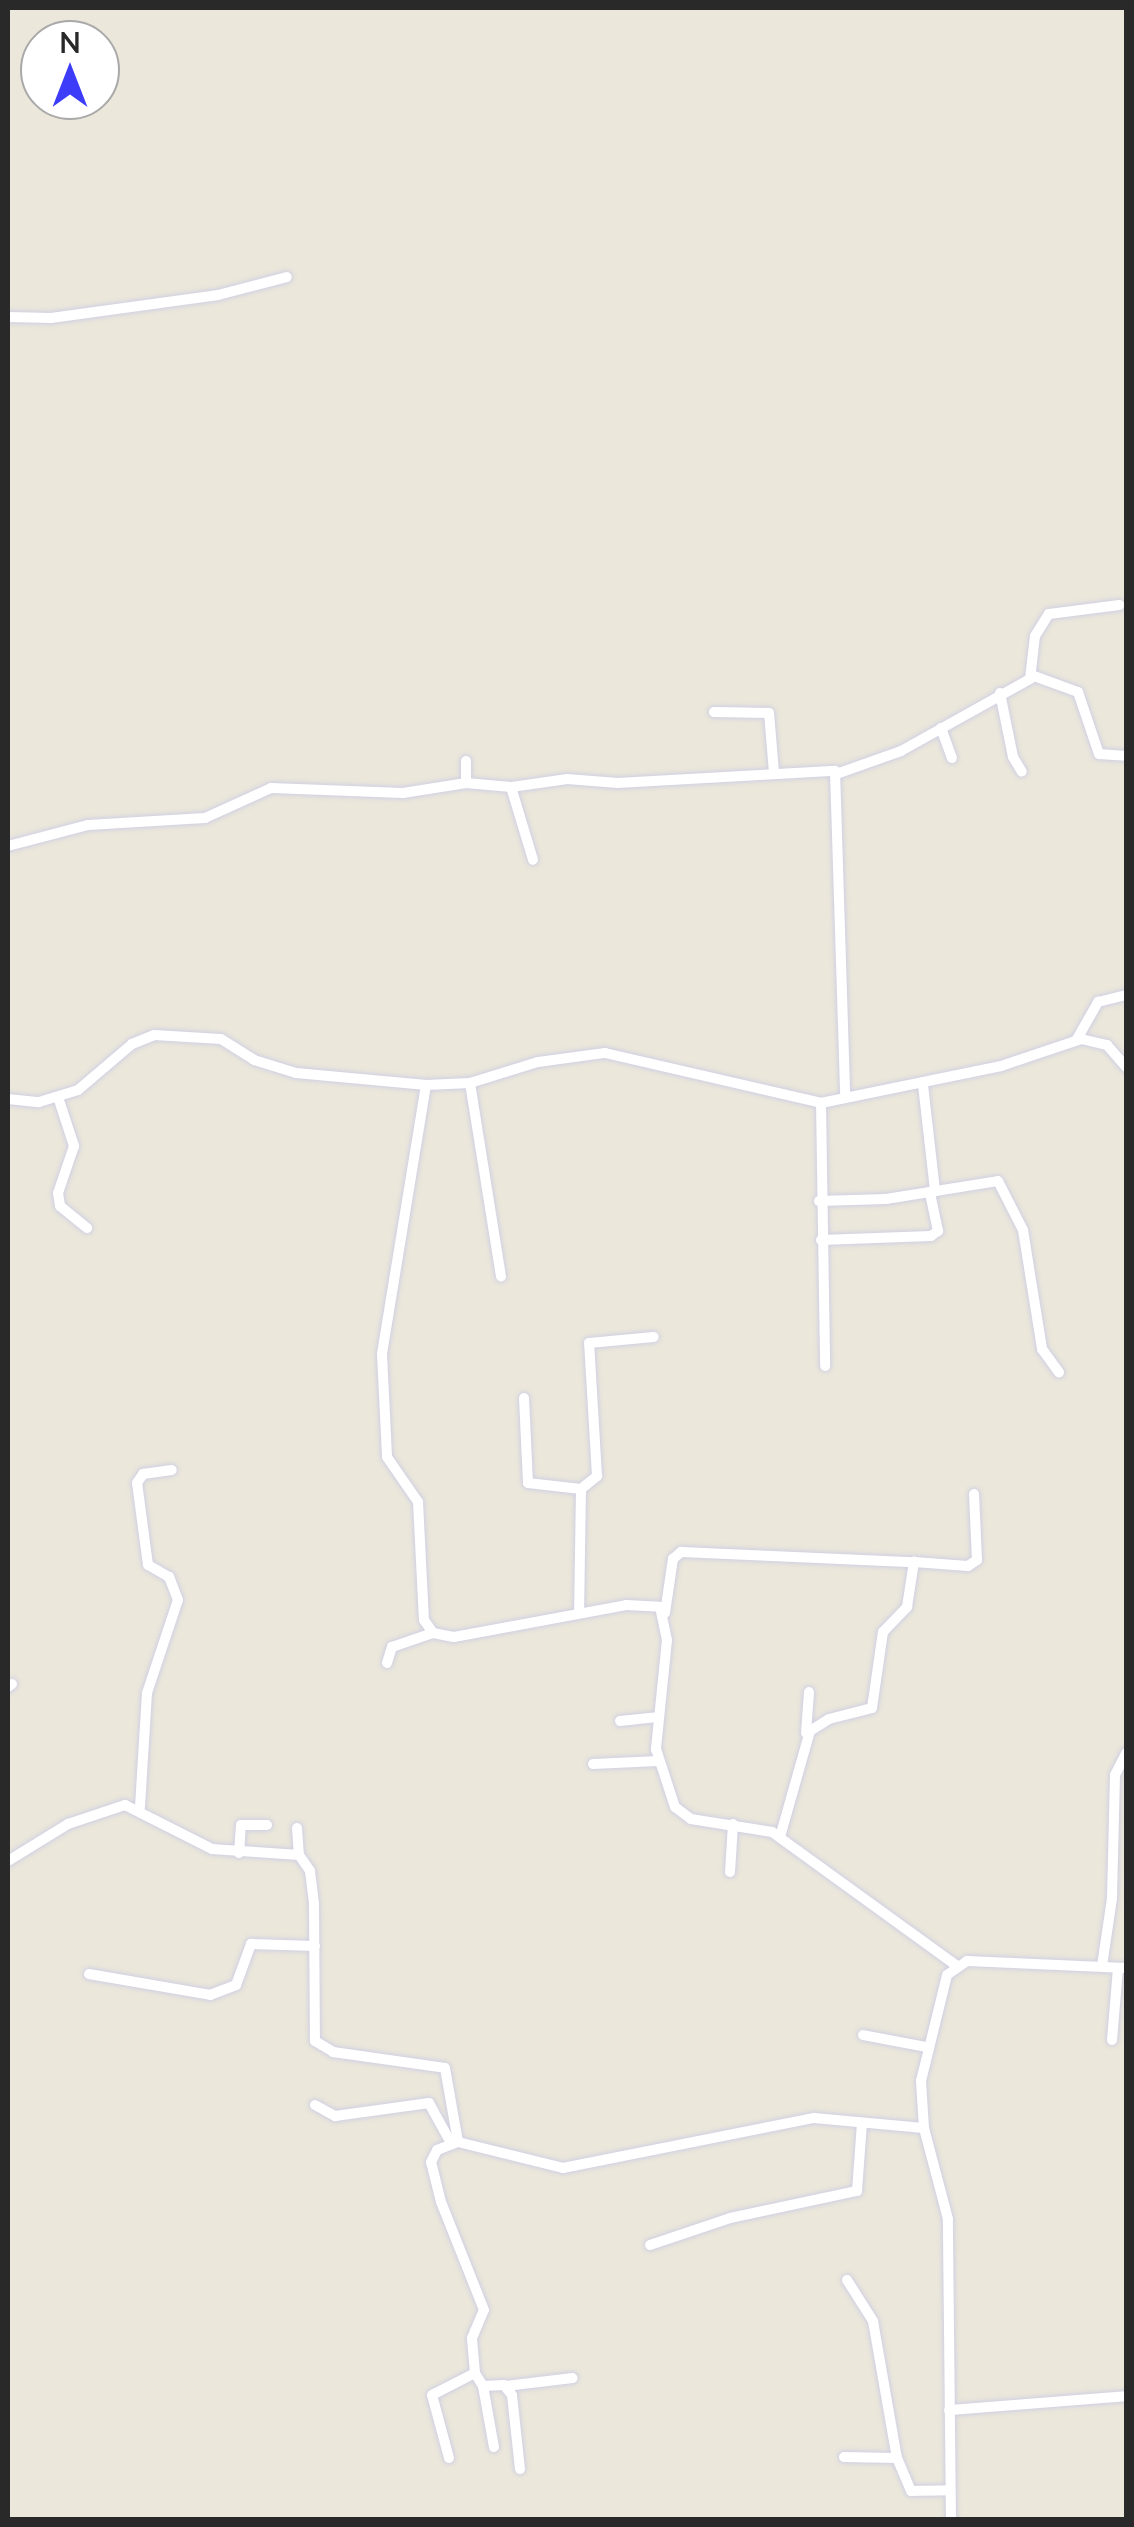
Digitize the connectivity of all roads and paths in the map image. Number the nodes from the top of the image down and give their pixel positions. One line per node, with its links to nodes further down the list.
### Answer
1 (287, 276): 2 (street)
2 (8, 318)
3 (1119, 605): 4 (street)
4 (1034, 676): 5 (street); 8 (street)
5 (1000, 693): 7 (street); 12 (street)
6 (714, 712): 11 (street)
7 (941, 728): 9 (street); 13 (street)
8 (1126, 756)
9 (952, 758)
10 (466, 761): 14 (street)
11 (774, 772): 13 (street); 15 (street)
12 (1022, 772)
13 (839, 773): 26 (street)
14 (466, 783): 15 (street); 16 (street)
15 (511, 787): 17 (street)
16 (8, 846)
17 (533, 860)
18 (1126, 995): 19 (street)
19 (1077, 1039): 20 (street); 23 (street)
20 (1126, 1067)
21 (470, 1084): 22 (street); 27 (street); 32 (street)
22 (426, 1085): 24 (street); 43 (street)
23 (923, 1085): 26 (street); 28 (street)
24 (58, 1096): 25 (street); 30 (street)
25 (8, 1098)
26 (845, 1098): 27 (street)
27 (821, 1103): 29 (street)
28 (933, 1191): 29 (street); 31 (street); 35 (street)
29 (819, 1201): 31 (street)
30 (88, 1228)
31 (821, 1240): 34 (street)
32 (501, 1277)
33 (654, 1337): 38 (street)
34 (825, 1366)
35 (1059, 1372)
36 (524, 1398): 38 (street)
37 (172, 1470): 52 (street)
38 (580, 1489): 41 (street)
39 (974, 1494): 40 (street)
40 (914, 1562): 42 (street); 48 (street)
41 (579, 1613): 42 (street); 43 (street)
42 (666, 1613): 46 (street)
43 (433, 1633): 44 (street)
44 (387, 1663)
45 (809, 1692): 48 (street)
46 (657, 1717): 47 (street); 50 (street)
47 (620, 1721)
48 (806, 1739): 56 (street)
49 (1126, 1753): 63 (street)
50 (658, 1761): 51 (street); 54 (street)
51 (593, 1764)
52 (140, 1807): 57 (street); 59 (street)
53 (267, 1824): 57 (street)
54 (733, 1824): 56 (street); 60 (street)
55 (297, 1828): 58 (street)
56 (780, 1837): 62 (street)
57 (239, 1853): 58 (street)
58 (298, 1855): 61 (street)
59 (8, 1861)
60 (730, 1872)
61 (315, 1946): 65 (street); 72 (street)
62 (956, 1966): 63 (street); 68 (street)
63 (1102, 1966): 64 (street)
64 (1122, 1968): 67 (street)
65 (89, 1974)
66 (863, 2035): 68 (street)
67 (1112, 2040)
68 (926, 2047): 71 (street)
69 (315, 2105): 72 (street)
70 (862, 2123): 71 (street); 72 (street); 73 (street)
71 (924, 2128): 81 (street)
72 (455, 2142): 75 (street)
73 (650, 2246)
74 (848, 2280): 85 (street)
75 (475, 2373): 78 (street); 84 (street)
76 (573, 2378): 79 (street)
77 (1126, 2383): 80 (street)
78 (483, 2386): 79 (street); 82 (street)
79 (506, 2386): 86 (street)
80 (1122, 2396): 81 (street)
81 (949, 2410): 87 (street)
82 (494, 2448)
83 (844, 2457): 85 (street)
84 (449, 2458)
85 (897, 2458): 87 (street)
86 (520, 2469)
87 (950, 2490): 88 (street)
88 (952, 2520)

